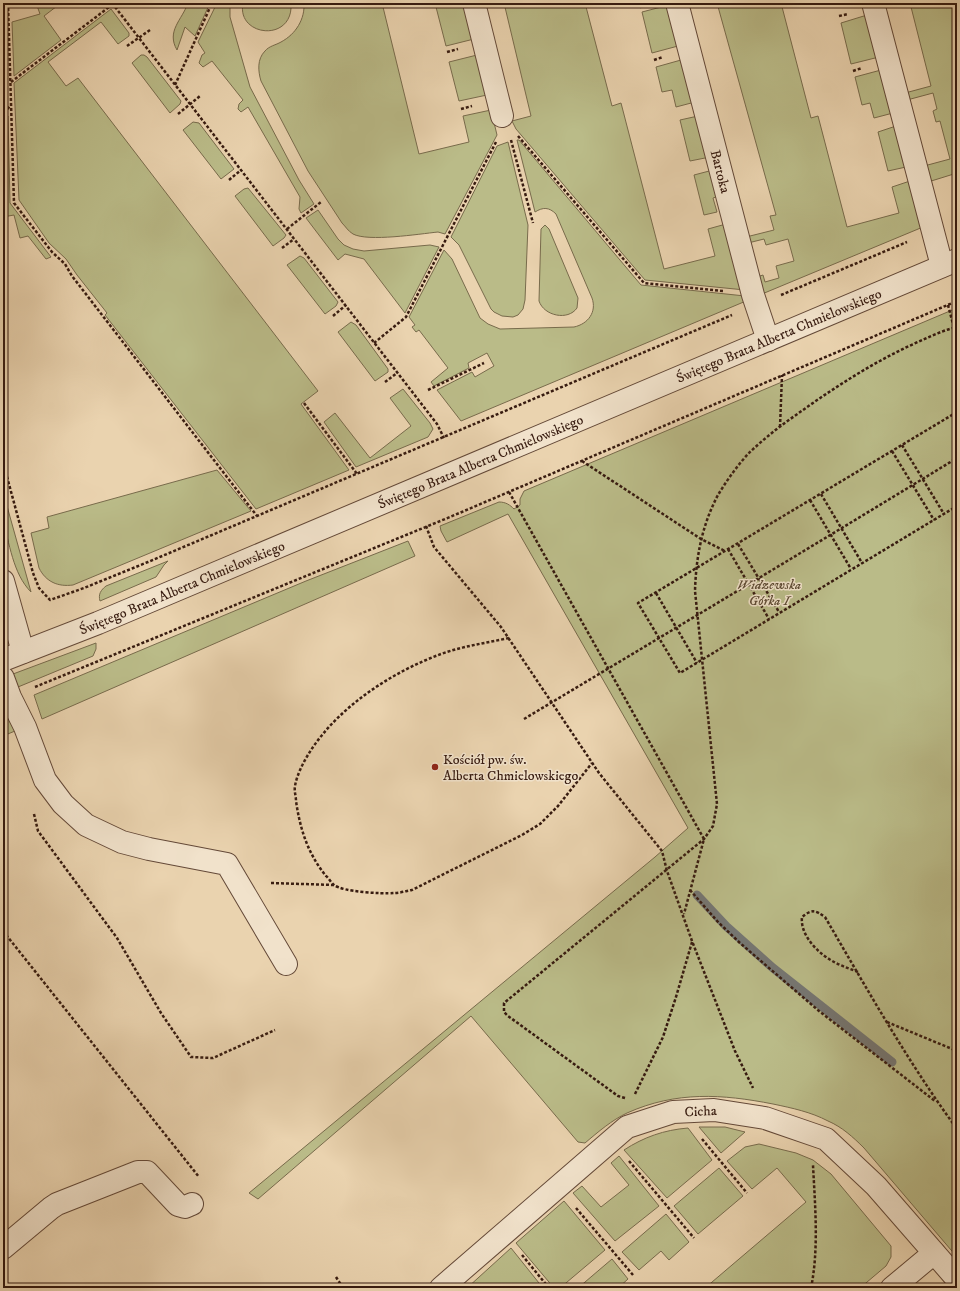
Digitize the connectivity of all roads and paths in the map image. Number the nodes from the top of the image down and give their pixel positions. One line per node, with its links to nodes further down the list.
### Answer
1 (8, 3): 12 (path)
2 (112, 3): 10 (path); 12 (path)
3 (212, 3): 13 (path)
4 (474, 3): 19 (street)
5 (653, 3): 8 (path)
6 (677, 3): 29 (street, Bartoka)
7 (873, 3): 25 (street)
8 (640, 7)
9 (150, 30): 10 (path)
10 (139, 38): 11 (path); 13 (path)
11 (127, 46)
12 (10, 82): 16 (path)
13 (175, 85): 15 (path)
14 (200, 96): 15 (path)
15 (190, 104): 17 (path); 20 (path)
16 (11, 105): 18 (path); 59 (path)
17 (178, 114)
18 (3, 118)
19 (505, 123): 23 (path); 29 (path); 36 (path)
20 (241, 170): 21 (path); 24 (path)
21 (229, 180)
22 (321, 202): 24 (path)
23 (533, 223)
24 (287, 229): 26 (path)
25 (932, 231): 28 (street); 29 (path)
26 (294, 239): 27 (path); 31 (path)
27 (282, 248)
28 (950, 263): 35 (street, Świętego Brata Alberta Chmielowskiego)
29 (755, 300): 35 (street, Bartoka); 45 (path)
30 (957, 301): 32 (path)
31 (346, 305): 33 (path); 36 (path)
32 (948, 305): 34 (path); 39 (path)
33 (333, 316)
34 (955, 327): 44 (path)
35 (768, 340): 80 (street, Świętego Brata Alberta Chmielowskiego)
36 (374, 343): 38 (path)
37 (484, 363): 41 (path)
38 (397, 373): 40 (path); 45 (path)
39 (782, 375): 44 (path); 49 (path)
40 (384, 382)
41 (428, 390)
42 (304, 403): 51 (path)
43 (957, 412): 46 (path)
44 (780, 427): 64 (path)
45 (444, 438): 51 (path)
46 (902, 444): 47 (path); 52 (path)
47 (892, 452): 53 (path); 55 (path)
48 (957, 458): 52 (path)
49 (582, 460): 54 (path); 64 (path)
50 (3, 462): 59 (path)
51 (357, 474): 59 (path)
52 (923, 479): 53 (path); 58 (path)
53 (912, 486): 60 (path); 62 (path)
54 (509, 492): 61 (path); 83 (path)
55 (821, 494): 56 (path); 62 (path)
56 (810, 500): 63 (path); 65 (path)
57 (957, 506): 58 (path)
58 (944, 514): 60 (path)
59 (257, 516)
60 (934, 520): 67 (path)
61 (426, 526): 79 (path); 84 (path)
62 (841, 529): 63 (path); 67 (path)
63 (831, 535): 69 (path); 70 (path)
64 (701, 539): 66 (path); 68 (path)
65 (738, 544): 66 (path); 70 (path)
66 (727, 550): 68 (path); 72 (path)
67 (862, 563): 69 (path)
68 (696, 569): 73 (path); 75 (path)
69 (851, 569): 74 (path)
70 (759, 578): 72 (path); 74 (path)
71 (3, 580): 80 (street)
72 (748, 584): 75 (path); 76 (path)
73 (656, 592): 77 (path); 78 (path)
74 (779, 612): 76 (path)
75 (697, 615): 77 (path); 81 (path)
76 (768, 619): 81 (path)
77 (676, 628): 78 (path); 82 (path)
78 (659, 637): 82 (path); 83 (path)
79 (509, 638): 85 (path); 92 (path)
80 (13, 656)
81 (702, 659): 82 (path); 89 (path)
82 (697, 663)
83 (608, 669): 85 (path); 89 (path)
84 (7, 688): 91 (street)
85 (552, 702): 86 (path); 87 (path)
86 (524, 719)
87 (592, 763): 90 (path); 92 (path)
88 (34, 810): 100 (path)
89 (704, 839): 90 (path); 93 (path)
90 (667, 871): 94 (path); 102 (path)
91 (237, 882): 92 (path); 97 (street)
92 (335, 886)
93 (690, 890): 94 (path); 104 (path)
94 (684, 914): 96 (path)
95 (3, 931): 110 (path)
96 (692, 941): 103 (path); 106 (path)
97 (286, 964)
98 (858, 972): 98 (path); 99 (path)
99 (887, 1022): 101 (path); 104 (path)
100 (275, 1030)
101 (957, 1051)
102 (625, 1098)
103 (633, 1100)
104 (937, 1102): 107 (path)
105 (685, 1111): 106 (street, Cicha); 108 (street, Cicha); 112 (path)
106 (761, 1118): 117 (street, Cicha)
107 (957, 1129)
108 (611, 1140): 111 (street, Cicha); 115 (path)
109 (813, 1160): 124 (path)
110 (199, 1178)
111 (558, 1186): 114 (street, Cicha); 118 (path)
112 (747, 1193)
113 (192, 1204): 116 (street)
114 (504, 1233): 122 (street, Cicha); 123 (path)
115 (694, 1238)
116 (3, 1248)
117 (934, 1252): 120 (street, Cicha); 125 (street)
118 (633, 1275)
119 (336, 1277): 121 (path)
120 (957, 1279)
121 (343, 1288)
122 (441, 1288)
123 (549, 1288)
124 (811, 1288)
125 (892, 1288)

